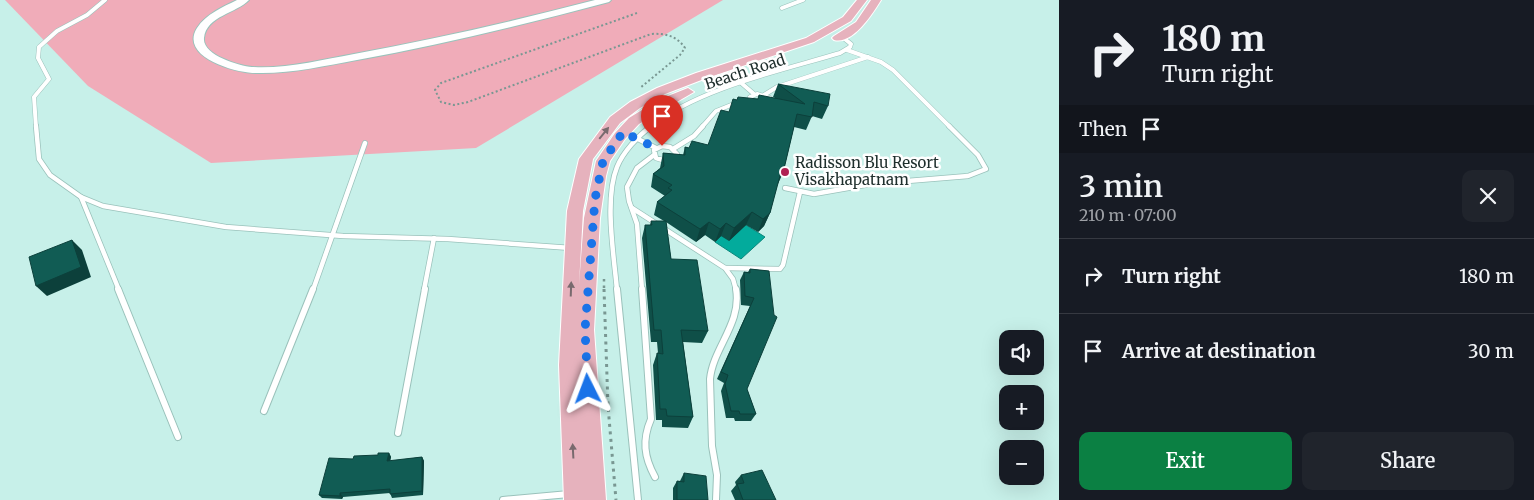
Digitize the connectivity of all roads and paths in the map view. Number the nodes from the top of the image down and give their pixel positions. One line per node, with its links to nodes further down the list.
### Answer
1 (105, 0): 24 (lane)
2 (244, 0): 3 (street)
3 (606, 0)
4 (803, 0): 7 (lane)
5 (862, 0): 11 (main road)
6 (876, 0): 9 (main road, Beach Road)
7 (782, 8)
8 (637, 14): 13 (path)
9 (844, 43): 10 (lane); 11 (main road, Beach Road); 12 (lane)
10 (868, 57): 15 (lane); 23 (lane)
11 (753, 63): 12 (main road, Beach Road); 28 (main road, one-way to 11)
12 (737, 79): 14 (lane); 17 (main road, Beach Road)
13 (638, 90)
14 (754, 94): 15 (lane); 16 (lane)
15 (764, 94): 16 (lane)
16 (751, 101): 20 (lane)
17 (630, 135): 19 (lane); 37 (main road, Beach Road); 39 (lane)
18 (365, 142): 26 (lane)
19 (656, 148): 20 (lane); 21 (lane)
20 (673, 149): 21 (lane)
21 (654, 155): 25 (lane)
22 (785, 188): 23 (lane)
23 (800, 192): 29 (lane)
24 (81, 197): 26 (lane); 33 (lane)
25 (632, 208): 29 (lane); 34 (lane)
26 (333, 234): 27 (lane); 31 (lane)
27 (434, 238): 28 (lane); 32 (lane)
28 (572, 248): 35 (main road, one-way to 28)
29 (725, 268): 40 (lane)
30 (604, 279): 38 (path)
31 (264, 411)
32 (398, 433)
33 (178, 437)
34 (654, 477)
35 (575, 497): 36 (lane)
36 (503, 500)
37 (595, 500)
38 (616, 500)
39 (638, 500)
40 (716, 500)

